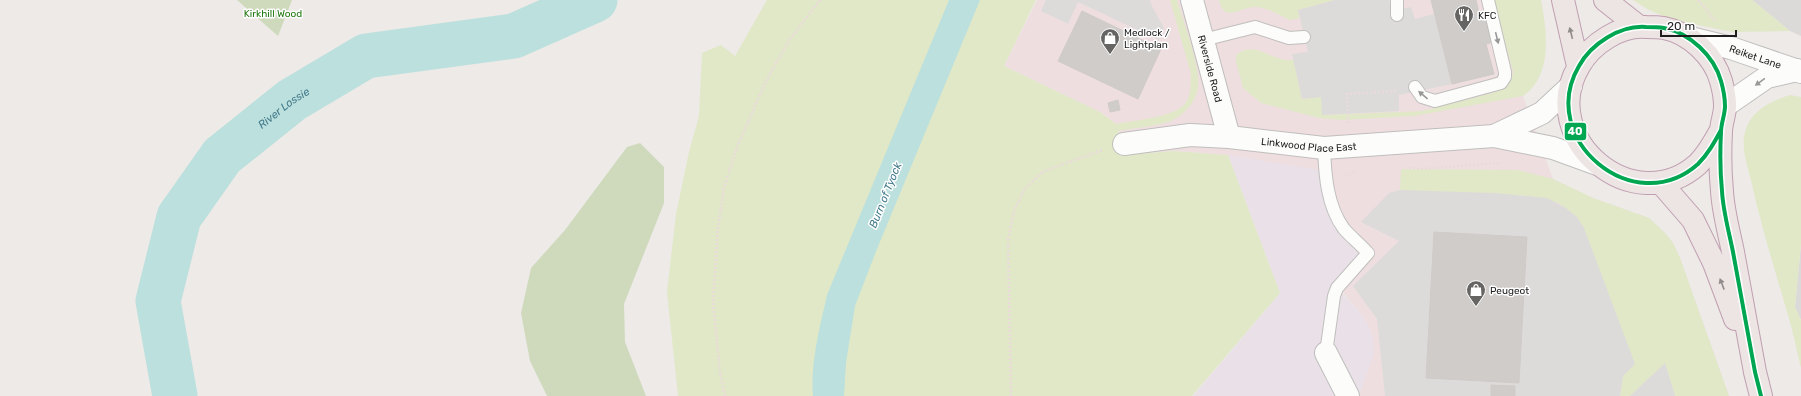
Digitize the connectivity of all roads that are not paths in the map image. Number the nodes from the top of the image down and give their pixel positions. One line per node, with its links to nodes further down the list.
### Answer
1 (1192, 0): 10 (street, Riverside Road)
2 (1397, 0): 6 (lane)
3 (1488, 0): 13 (lane, one-way to 13)
4 (1563, 0): 12 (highway, one-way to 4)
5 (1605, 0): 7 (highway)
6 (1397, 15)
7 (1638, 26): 9 (highway); 12 (highway)
8 (1304, 37): 10 (lane)
9 (1690, 38): 11 (street, Reiket Lane); 14 (highway)
10 (1202, 40): 16 (street, Riverside Road)
11 (1799, 71): 14 (street, Reiket Lane, one-way to 14)
12 (1574, 76): 17 (street, Linkwood Place East); 20 (highway)
13 (1416, 89)
14 (1725, 106): 15 (highway)
15 (1721, 130): 21 (highway); 23 (highway)
16 (1229, 136): 18 (street, Linkwood Place East); 19 (street, Linkwood Place East)
17 (1494, 136): 19 (street, Linkwood Place East); 20 (street, Linkwood Place East)
18 (1124, 144)
19 (1324, 148): 22 (lane)
20 (1597, 164): 21 (highway)
21 (1660, 182): 23 (highway, one-way to 21)
22 (1326, 353): 24 (street)
23 (1755, 372): 25 (highway)
24 (1348, 396)
25 (1761, 396)

